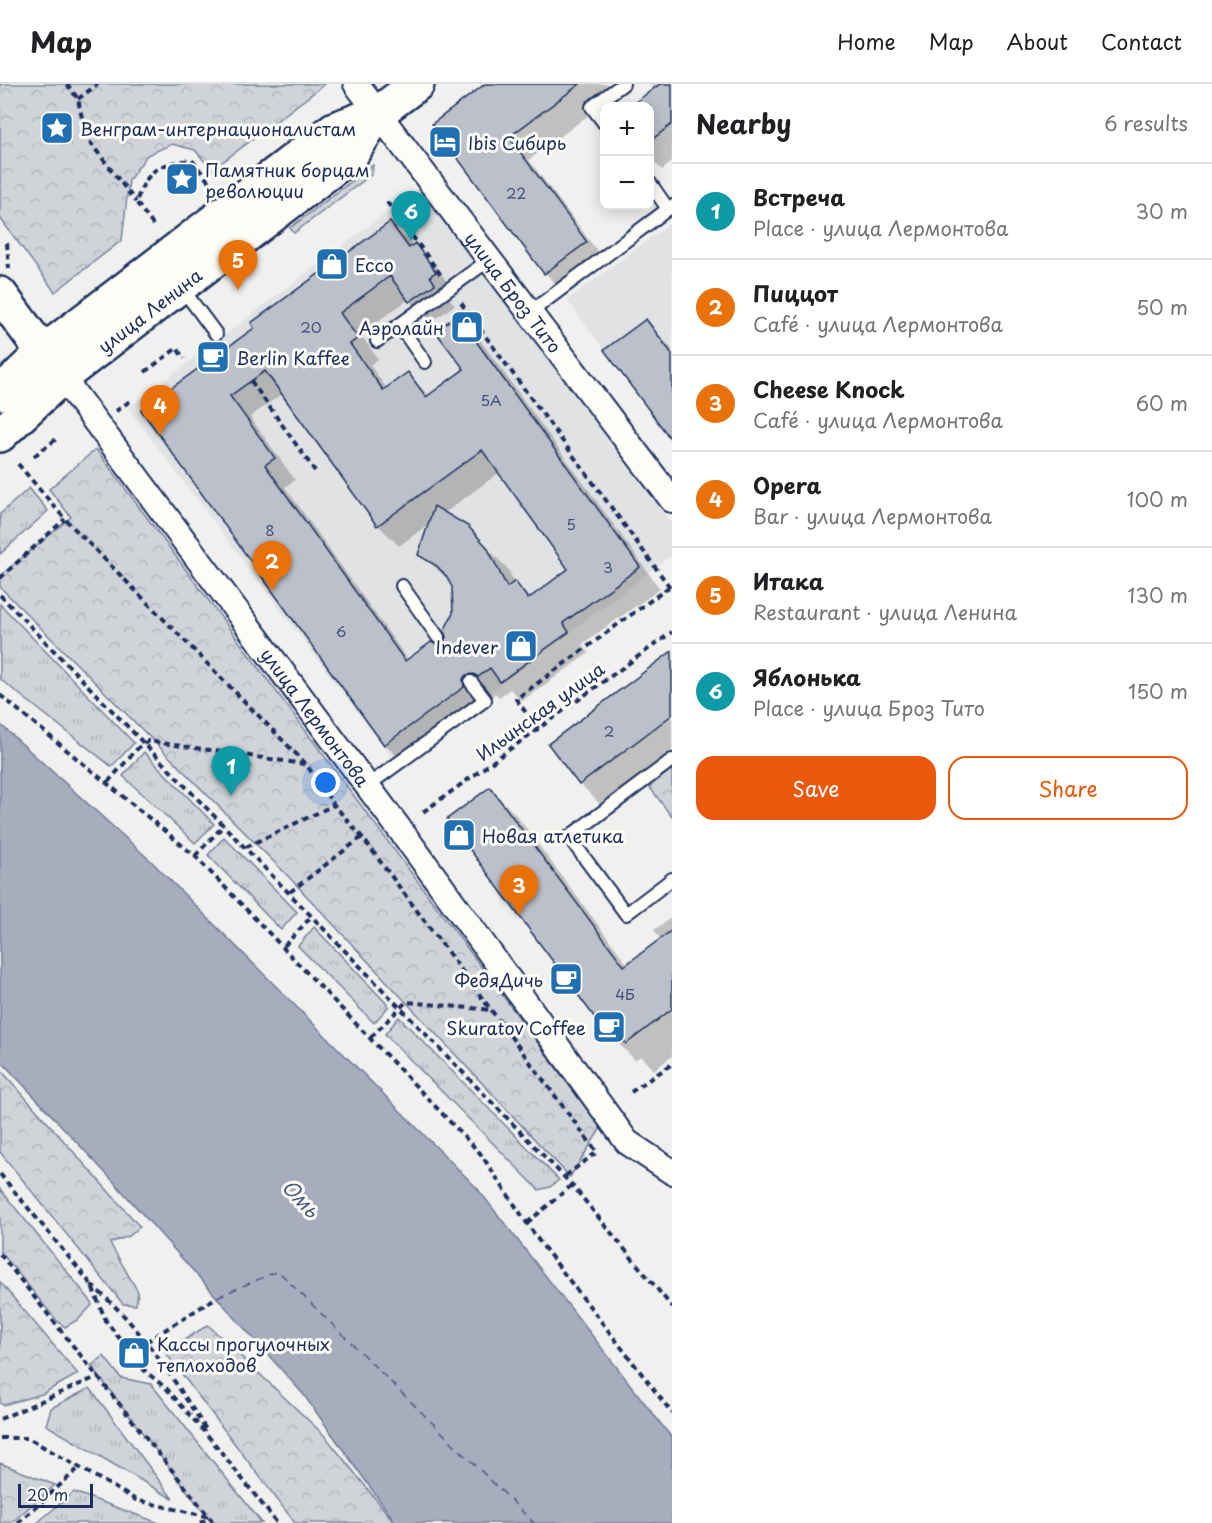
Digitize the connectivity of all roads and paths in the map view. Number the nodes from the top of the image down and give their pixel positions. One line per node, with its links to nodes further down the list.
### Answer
1 (67, 84): 6 (path)
2 (98, 84): 6 (path)
3 (356, 84): 7 (street, улица Броз Тито)
4 (417, 84): 7 (main road, улица Ленина)
5 (623, 84): 8 (lane)
6 (78, 99): 11 (path)
7 (378, 113): 16 (street, улица Броз Тито); 18 (main road, улица Ленина); 26 (main road, улица Ленина)
8 (600, 118)
9 (209, 182): 11 (path)
10 (654, 188): 13 (lane)
11 (136, 202): 14 (path)
12 (387, 202): 19 (path)
13 (670, 207): 20 (lane)
14 (153, 225)
15 (7, 243): 17 (path)
16 (489, 260): 19 (lane); 20 (street, улица Броз Тито)
17 (5, 284): 26 (main road, улица Лермонтова)
18 (180, 285): 22 (lane); 26 (main road, улица Ленина)
19 (450, 288): 21 (lane); 39 (path)
20 (529, 313): 35 (street, улица Броз Тито)
21 (399, 325): 23 (lane); 25 (lane)
22 (216, 334)
23 (377, 341)
24 (184, 358): 27 (path)
25 (425, 362)
26 (52, 365): 29 (main road, улица Ленина); 30 (main road, улица Ленина); 50 (street, улица Лермонтова)
27 (145, 372)
28 (251, 381): 34 (path)
29 (0, 393)
30 (0, 435)
31 (59, 437): 32 (path)
32 (34, 456)
33 (18, 464): 36 (path)
34 (315, 471)
35 (672, 500)
36 (65, 519): 37 (path); 48 (path)
37 (0, 578)
38 (402, 586): 42 (lane)
39 (671, 589): 45 (path)
40 (0, 595): 46 (path)
41 (672, 632): 45 (path, Ильинская улица)
42 (438, 637)
43 (471, 682): 50 (lane)
44 (0, 694): 49 (path)
45 (538, 729): 52 (path, Ильинская улица)
46 (143, 743): 48 (path); 49 (path); 53 (path)
47 (672, 760): 57 (lane)
48 (306, 764): 51 (path)
49 (108, 782): 56 (path)
50 (367, 786): 66 (street, улица Лермонтова)
51 (334, 805): 54 (path); 55 (path)
52 (423, 812)
53 (224, 825): 55 (path); 56 (path)
54 (362, 837): 58 (path); 62 (path)
55 (246, 847): 58 (path)
56 (195, 856): 60 (path)
57 (672, 879)
58 (290, 892): 59 (path)
59 (312, 916): 60 (path); 61 (path)
60 (284, 946): 63 (path)
61 (400, 1006): 62 (path); 63 (path); 68 (path)
62 (492, 1010): 68 (path)
63 (371, 1037): 70 (path)
64 (672, 1064): 65 (path)
65 (631, 1092)
66 (672, 1172)
67 (0, 1174): 72 (path)
68 (564, 1177): 69 (path)
69 (572, 1185): 70 (path); 74 (path)
70 (527, 1223): 77 (path)
71 (0, 1254): 76 (path)
72 (91, 1284): 75 (path); 80 (path)
73 (217, 1297): 75 (path)
74 (672, 1307)
75 (146, 1342): 80 (path)
76 (99, 1376): 78 (path); 82 (path)
77 (672, 1413)
78 (0, 1419)
79 (0, 1438): 81 (path)
80 (214, 1443): 86 (path)
81 (79, 1467): 82 (path); 83 (path)
82 (209, 1517): 84 (path); 85 (path)
83 (18, 1523)
84 (200, 1523)
85 (214, 1523)
86 (277, 1523)

